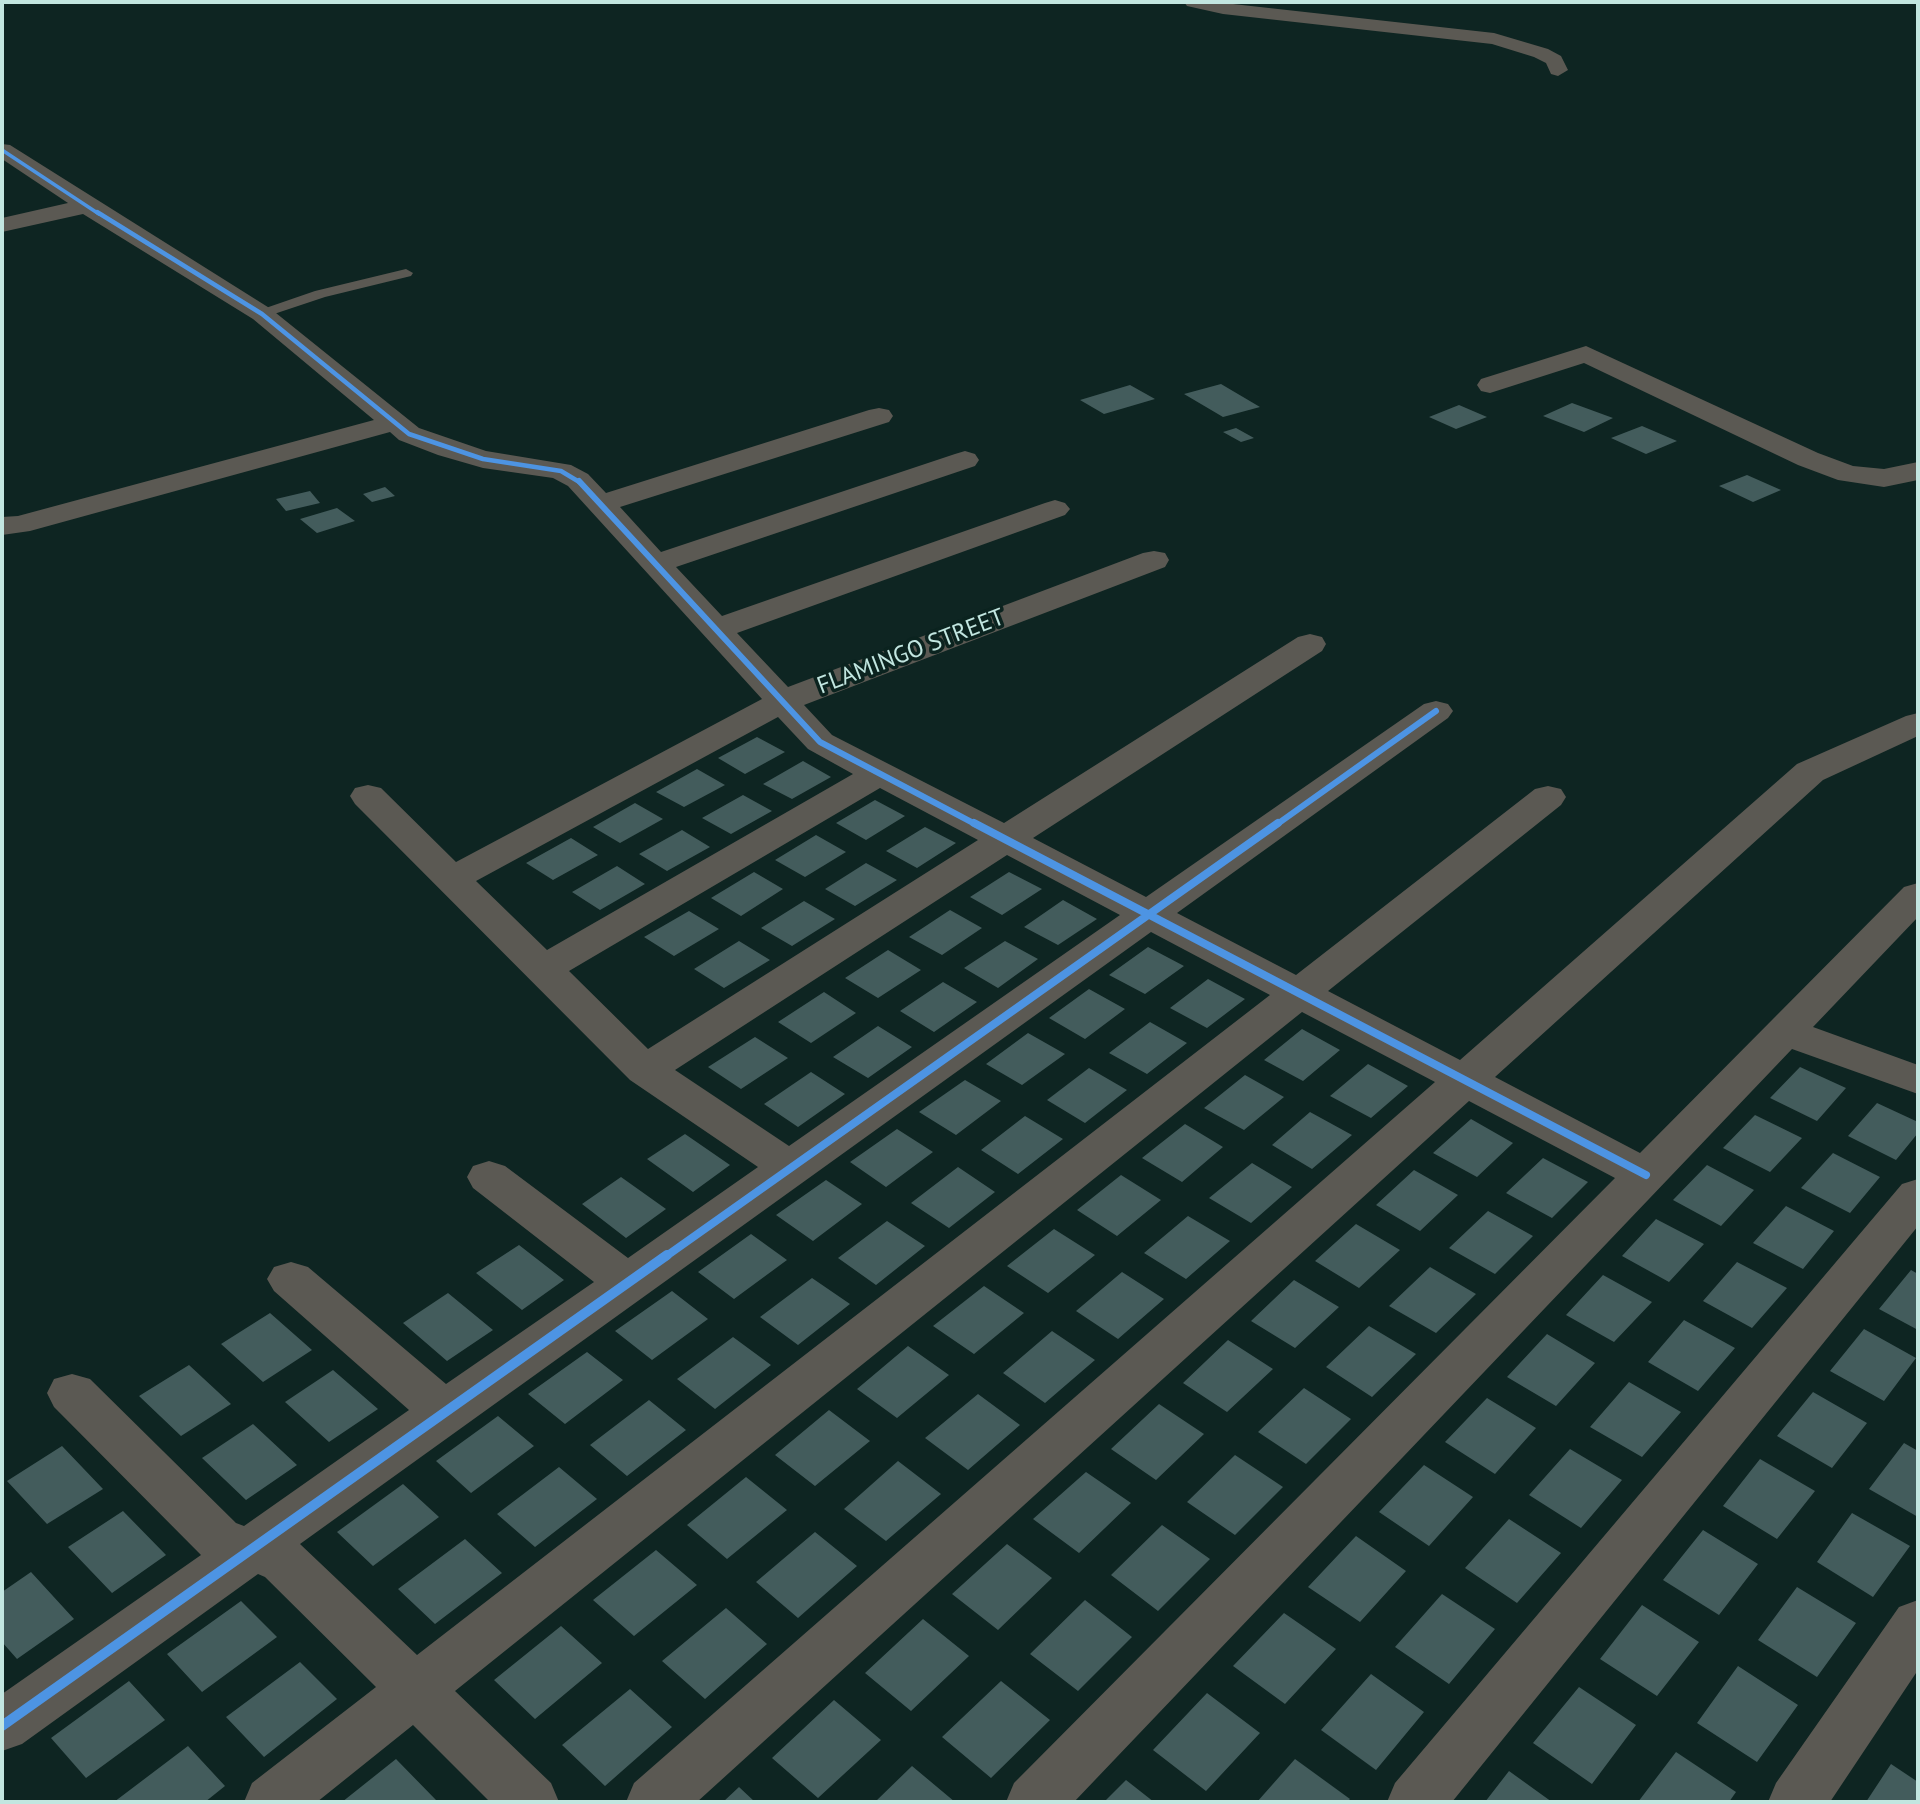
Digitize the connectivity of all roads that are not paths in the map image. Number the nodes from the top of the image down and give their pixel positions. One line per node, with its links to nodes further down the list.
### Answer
1 (1193, 2): 2 (street)
2 (1558, 70)
3 (2, 150): 4 (street)
4 (87, 206): 5 (street); 7 (street)
5 (2, 225)
6 (406, 273): 7 (lane)
7 (262, 314): 10 (street)
8 (1490, 385): 12 (street)
9 (879, 416): 13 (street)
10 (393, 423): 13 (street); 15 (street)
11 (965, 460): 17 (street)
12 (1917, 472)
13 (600, 504): 17 (street)
14 (1055, 509): 18 (street)
15 (2, 526)
16 (1154, 560): 20 (street, FLAMINGO STREET)
17 (656, 564): 18 (street)
18 (717, 629): 20 (street)
19 (1310, 644): 26 (street)
20 (783, 701): 23 (street); 27 (street, FLAMINGO STREET)
21 (1436, 711): 29 (street)
22 (1918, 723): 34 (street)
23 (880, 773): 26 (street); 30 (street)
24 (368, 796): 27 (street)
25 (1548, 797): 31 (street)
26 (1006, 839): 29 (street); 33 (street)
27 (452, 879): 30 (street)
28 (1918, 895): 32 (street)
29 (1149, 914): 31 (street); 36 (street)
30 (544, 970): 33 (street)
31 (1299, 993): 34 (street); 46 (street)
32 (1785, 1032): 35 (street); 37 (street)
33 (645, 1070): 36 (street)
34 (1465, 1080): 37 (street); 50 (street)
35 (1918, 1080)
36 (791, 1168): 41 (street)
37 (1646, 1175): 51 (street)
38 (489, 1177): 41 (street)
39 (1918, 1195): 52 (street)
40 (291, 1279): 43 (street)
41 (628, 1283): 43 (street)
42 (72, 1393): 44 (street)
43 (445, 1412): 44 (street)
44 (251, 1549): 46 (street); 47 (street)
45 (1918, 1624): 53 (street)
46 (416, 1690): 48 (street); 49 (street)
47 (2, 1726)
48 (273, 1802)
49 (530, 1802)
50 (655, 1802)
51 (1035, 1802)
52 (1416, 1802)
53 (1797, 1802)

